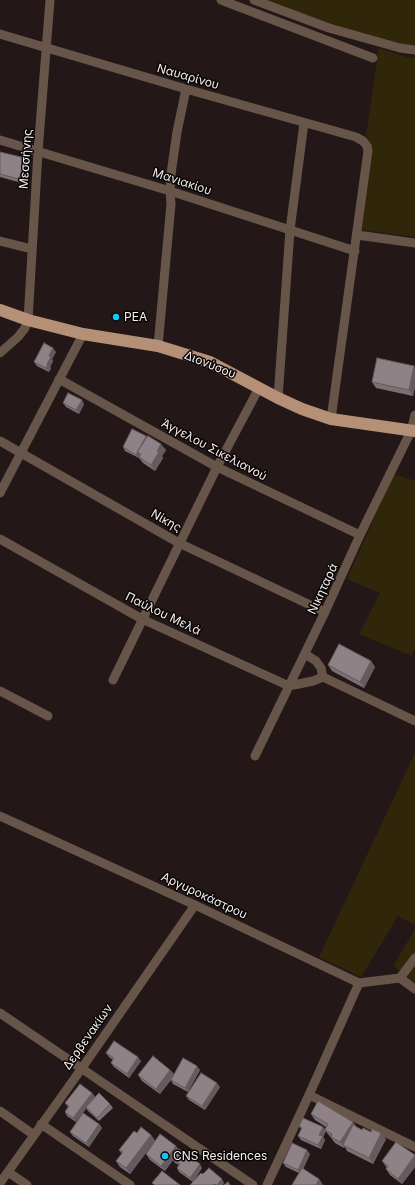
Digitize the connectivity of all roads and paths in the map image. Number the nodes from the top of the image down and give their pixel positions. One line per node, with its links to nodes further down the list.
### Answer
1 (50, 0): 5 (street, Μεσσήνης)
2 (220, 0): 7 (street)
3 (254, 0): 6 (street)
4 (0, 34): 5 (street, Ναυαρίνου)
5 (46, 47): 8 (street, Ναυαρίνου); 11 (street, Μεσσήνης)
6 (415, 50)
7 (373, 58)
8 (186, 89): 9 (street, Ναυαρίνου); 12 (street)
9 (304, 123): 13 (street); 14 (street, Ναυαρίνου)
10 (0, 140): 11 (street, Μανιακίου)
11 (38, 152): 12 (street, Μανιακίου); 17 (street, Μεσσήνης)
12 (170, 191): 13 (street, Μανιακίου); 22 (street)
13 (290, 230): 18 (street, Μανιακίου); 26 (street)
14 (357, 235): 16 (street); 18 (street)
15 (0, 241): 17 (street)
16 (415, 243)
17 (32, 249): 20 (street, Μεσσήνης)
18 (355, 251): 28 (street)
19 (0, 310): 20 (main road, Διονύσου)
20 (28, 320): 21 (main road, Διονύσου); 23 (street)
21 (83, 334): 22 (main road, Διονύσου); 24 (street)
22 (158, 346): 25 (main road, Διονύσου)
23 (0, 353)
24 (59, 379): 31 (street); 32 (street, Άγγελου Σικελιανού)
25 (259, 388): 26 (main road, Διονύσου); 32 (street)
26 (278, 398): 28 (main road, Διονύσου)
27 (415, 415): 29 (street, Νικηταρά)
28 (331, 419): 29 (main road, Διονύσου)
29 (413, 431): 34 (street, Νικηταρά)
30 (0, 441): 31 (street, Νίκης)
31 (21, 453): 33 (street); 36 (street, Νίκης)
32 (217, 467): 34 (street, Άγγελου Σικελιανού); 36 (street)
33 (0, 493)
34 (360, 535): 37 (street, Νικηταρά)
35 (0, 540): 38 (street, Παύλου Μελά)
36 (180, 543): 37 (street, Νίκης); 38 (street)
37 (325, 612): 39 (street, Νικηταρά)
38 (142, 619): 41 (street); 42 (street, Παύλου Μελά)
39 (305, 654): 40 (street); 42 (street, Νικηταρά)
40 (323, 677): 42 (street); 45 (street)
41 (113, 680)
42 (289, 686): 46 (street, Νικηταρά)
43 (0, 691): 44 (street)
44 (48, 716)
45 (415, 721)
46 (255, 756)
47 (0, 816): 48 (street, Αργυροκάστρου)
48 (195, 905): 51 (street, Αργυροκάστρου); 54 (street, Δερβενακίων)
49 (415, 958): 50 (street)
50 (400, 978): 51 (street); 52 (street)
51 (359, 983): 55 (street)
52 (415, 989)
53 (0, 1013): 54 (street)
54 (82, 1068): 57 (street, Δερβενακίων); 63 (street)
55 (309, 1095): 59 (street); 64 (street)
56 (0, 1111): 58 (street)
57 (41, 1124): 58 (street, Δερβενακίων); 62 (street)
58 (34, 1135): 60 (street, Δερβενακίων)
59 (415, 1147)
60 (3, 1177): 61 (street)
61 (27, 1185)
62 (130, 1185)
63 (253, 1185)
64 (267, 1185)

